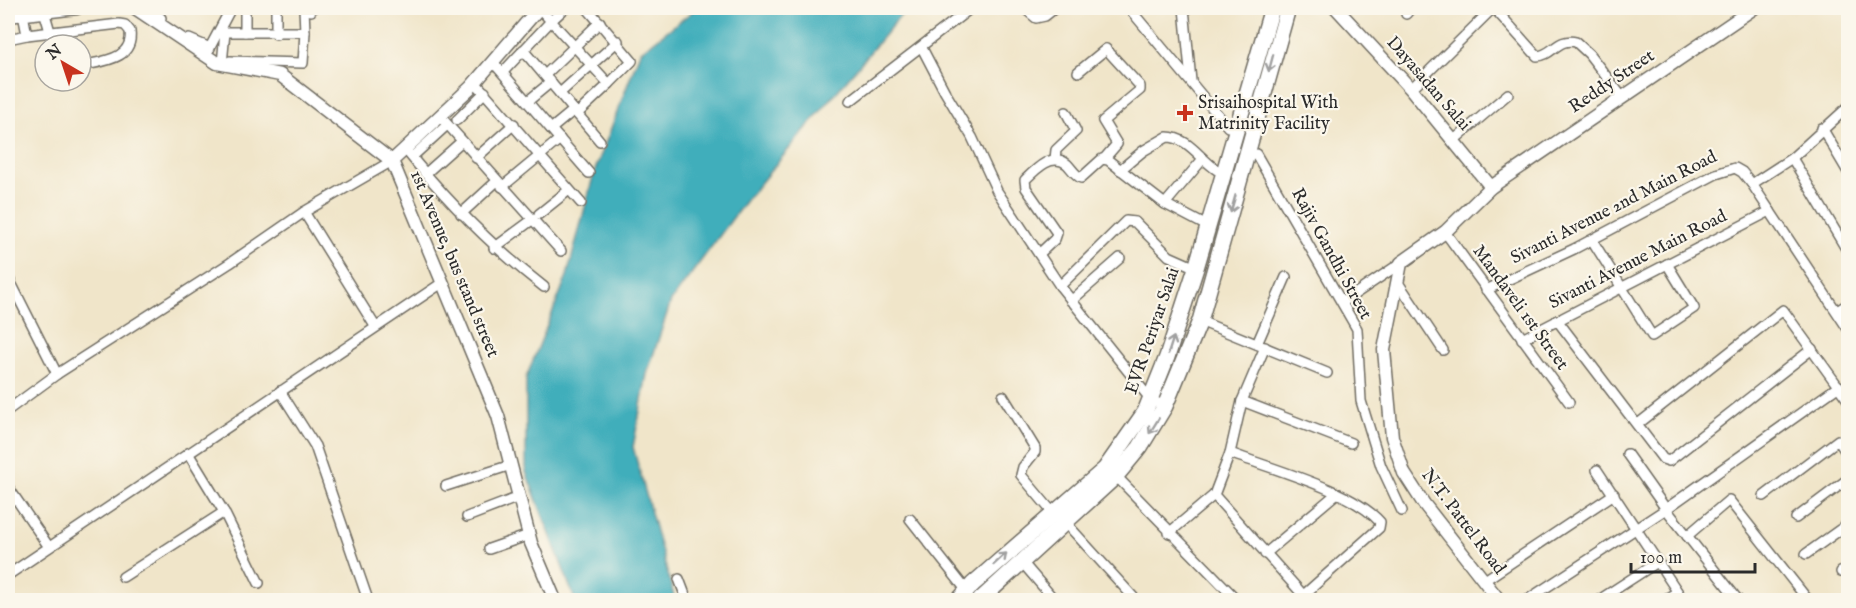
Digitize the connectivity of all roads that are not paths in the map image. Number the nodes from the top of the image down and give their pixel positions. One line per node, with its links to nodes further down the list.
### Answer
1 (70, 8): 23 (street)
2 (135, 8): 26 (street, 1st Avenue, bus stand street)
3 (150, 8): 26 (street)
4 (231, 8): 39 (street)
5 (245, 8): 30 (street)
6 (276, 8): 32 (street)
7 (465, 8): 8 (street)
8 (479, 8)
9 (539, 8): 27 (street); 41 (street)
10 (565, 8): 27 (street)
11 (587, 8): 28 (street)
12 (971, 8): 37 (street)
13 (1024, 8): 14 (street)
14 (1055, 8)
15 (1184, 8): 47 (street)
16 (1272, 8): 94 (main road, EVR Periyar Salai)
17 (1288, 8): 117 (main road, EVR Periyar Salai, one-way to 117)
18 (1335, 8): 50 (street, Dayasadan Salai)
19 (1493, 8): 50 (street); 54 (street)
20 (1754, 8): 54 (street, Reddy Street)
21 (309, 9): 31 (street)
22 (1134, 9): 47 (street)
23 (44, 11): 24 (street); 29 (street)
24 (23, 14): 25 (street); 33 (street)
25 (8, 16)
26 (158, 20): 39 (street, 1st Avenue, bus stand street)
27 (551, 21): 36 (street); 38 (street)
28 (600, 22): 35 (street); 36 (street)
29 (50, 32): 33 (street); 42 (street)
30 (245, 32): 32 (street); 40 (street)
31 (305, 32): 32 (street); 40 (street)
32 (276, 34)
33 (27, 35): 34 (street)
34 (8, 39)
35 (618, 41): 43 (street); 49 (street)
36 (574, 46): 43 (street); 46 (street)
37 (922, 48): 56 (street); 100 (street)
38 (523, 50): 44 (street); 46 (street)
39 (208, 52): 40 (street, 1st Avenue, bus stand street)
40 (222, 62): 78 (street, 1st Avenue, bus stand street)
41 (493, 62): 44 (street); 48 (street)
42 (93, 63)
43 (591, 66): 49 (street); 52 (street)
44 (503, 72): 55 (street)
45 (1078, 72): 76 (street)
46 (548, 79): 52 (street); 55 (street)
47 (1191, 81): 63 (street)
48 (476, 82): 51 (street); 61 (street)
49 (609, 84): 58 (street)
50 (1411, 89): 67 (street, Dayasadan Salai)
51 (484, 92): 60 (street); 62 (street)
52 (560, 93): 58 (street)
53 (1508, 94): 67 (street)
54 (1622, 97): 86 (street, Reddy Street)
55 (528, 101): 65 (street)
56 (850, 101)
57 (1848, 107): 64 (street)
58 (575, 112): 65 (street); 69 (street)
59 (1066, 112): 75 (street)
60 (457, 120)
61 (444, 121): 68 (street); 70 (street)
62 (514, 124): 72 (street); 73 (street)
63 (1228, 127)
64 (1822, 128): 74 (street); 81 (street)
65 (551, 129): 66 (street)
66 (560, 139): 72 (street); 82 (street)
67 (1454, 140): 86 (street, Dayasadan Salai)
68 (462, 141): 73 (street); 83 (street)
69 (600, 141)
70 (408, 153): 78 (street); 83 (street)
71 (1256, 154): 114 (street, Rajiv Gandhi Street)
72 (541, 155): 84 (street); 87 (street)
73 (476, 158): 84 (street)
74 (1792, 158): 85 (street); 99 (street)
75 (1055, 159): 76 (street); 100 (street)
76 (1104, 159): 79 (street)
77 (1202, 160): 79 (street); 80 (street); 89 (street)
78 (392, 161): 91 (street); 108 (street, 1st Avenue, bus stand street)
79 (1120, 170): 89 (street)
80 (1217, 170)
81 (1848, 172)
82 (589, 173)
83 (425, 174): 92 (street)
84 (500, 184): 92 (street); 93 (street)
85 (1752, 184): 90 (street); 96 (street, Sivanti Avenue 2nd Main Road)
86 (1491, 187): 95 (street)
87 (569, 190): 88 (street); 93 (street)
88 (581, 203)
89 (1165, 204): 94 (street)
90 (1770, 211): 103 (street, Sivanti Avenue Main Road); 116 (street)
91 (304, 212): 119 (street); 126 (street)
92 (460, 214): 97 (street)
93 (535, 217): 97 (street); 98 (street)
94 (1207, 226): 104 (main road, EVR Periyar Salai)
95 (1445, 232): 102 (street); 112 (street, Mandaveli 1st Street)
96 (1592, 240): 111 (street); 112 (street, Sivanti Avenue 2nd Main Road)
97 (495, 248): 110 (street)
98 (561, 251)
99 (1848, 252)
100 (1039, 254): 109 (street)
101 (1120, 258): 113 (street)
102 (1401, 263): 107 (street, N.T. Pattel Road); 114 (street)
103 (1667, 264): 111 (street, Sivanti Avenue Main Road); 111 (street)
104 (1196, 268): 109 (street); 133 (main road, EVR Periyar Salai, one-way to 104)
105 (8, 277): 126 (street)
106 (1286, 277): 122 (street)
107 (1397, 281): 124 (street); 173 (street, N.T. Pattel Road)
108 (442, 283): 119 (street); 141 (street, 1st Avenue, bus stand street)
109 (1060, 286): 113 (street)
110 (544, 287)
111 (1621, 288): 118 (street, Sivanti Avenue Main Road)
112 (1486, 290): 121 (street, Mandaveli 1st Street)
113 (1071, 301): 133 (street)
114 (1343, 302): 153 (street, Rajiv Gandhi Street)
115 (1848, 304): 116 (street)
116 (1837, 311): 120 (street)
117 (1200, 321): 122 (street); 133 (main road, EVR Periyar Salai)
118 (1557, 321): 121 (street, Sivanti Avenue Main Road); 135 (street)
119 (375, 326): 128 (street)
120 (1848, 328)
121 (1522, 339): 132 (street, Mandaveli 1st Street)
122 (1261, 346): 125 (street); 131 (street)
123 (1812, 349): 127 (street); 135 (street); 135 (street)
124 (1443, 350)
125 (1327, 373)
126 (57, 374): 134 (street)
127 (1839, 386): 130 (street); 152 (street)
128 (280, 391): 137 (street); 180 (street)
129 (1003, 396): 156 (street)
130 (1848, 400)
131 (1242, 401): 136 (street); 138 (street)
132 (1569, 402)
133 (1158, 403): 143 (main road, EVR Periyar Salai, one-way to 143); 156 (main road, EVR Periyar Salai)
134 (8, 410)
135 (1638, 424)
136 (1351, 443)
137 (188, 453): 154 (street); 164 (street)
138 (1230, 453): 147 (street); 149 (street)
139 (1627, 454): 152 (street)
140 (1848, 455): 151 (street)
141 (511, 465): 145 (street); 150 (street, 1st Avenue, bus stand street)
142 (1597, 470): 148 (street)
143 (1116, 476): 156 (main road, EVR Periyar Salai); 161 (street)
144 (1848, 479): 157 (street)
145 (446, 486)
146 (8, 487): 164 (street)
147 (1336, 494): 166 (street); 177 (street)
148 (1614, 494): 160 (street); 173 (street)
149 (1214, 495): 161 (street); 166 (street)
150 (519, 496): 155 (street); 162 (street, 1st Avenue, bus stand street)
151 (1764, 496)
152 (1666, 509): 160 (street); 163 (street)
153 (1401, 511)
154 (224, 512): 171 (street); 174 (street)
155 (467, 518)
156 (1059, 518): 168 (main road, EVR Periyar Salai); 175 (main road, EVR Periyar Salai, one-way to 156); 185 (street)
157 (1796, 518)
158 (910, 519): 175 (street)
159 (1848, 524): 167 (street)
160 (1636, 529): 169 (street); 188 (street)
161 (1169, 533): 186 (street)
162 (529, 535): 165 (street); 181 (street, 1st Avenue, bus stand street)
163 (1687, 536): 191 (street); 192 (street)
164 (49, 547): 170 (street)
165 (489, 549)
166 (1265, 554): 177 (street)
167 (1806, 554)
168 (1021, 561): 183 (main road, EVR Periyar Salai); 184 (street)
169 (1656, 563): 176 (street); 189 (street)
170 (8, 575)
171 (123, 577)
172 (679, 579): 182 (street)
173 (1485, 580): 187 (street, N.T. Pattel Road)
174 (259, 583)
175 (963, 596)
176 (1680, 596): 190 (street)
177 (1301, 598)
178 (76, 600): 179 (street)
179 (89, 600)
180 (368, 600)
181 (555, 600)
182 (687, 600)
183 (980, 600)
184 (1051, 600)
185 (1136, 600)
186 (1237, 600)
187 (1499, 600)
188 (1527, 600)
189 (1599, 600)
190 (1664, 600)
191 (1738, 600)
192 (1808, 600)

